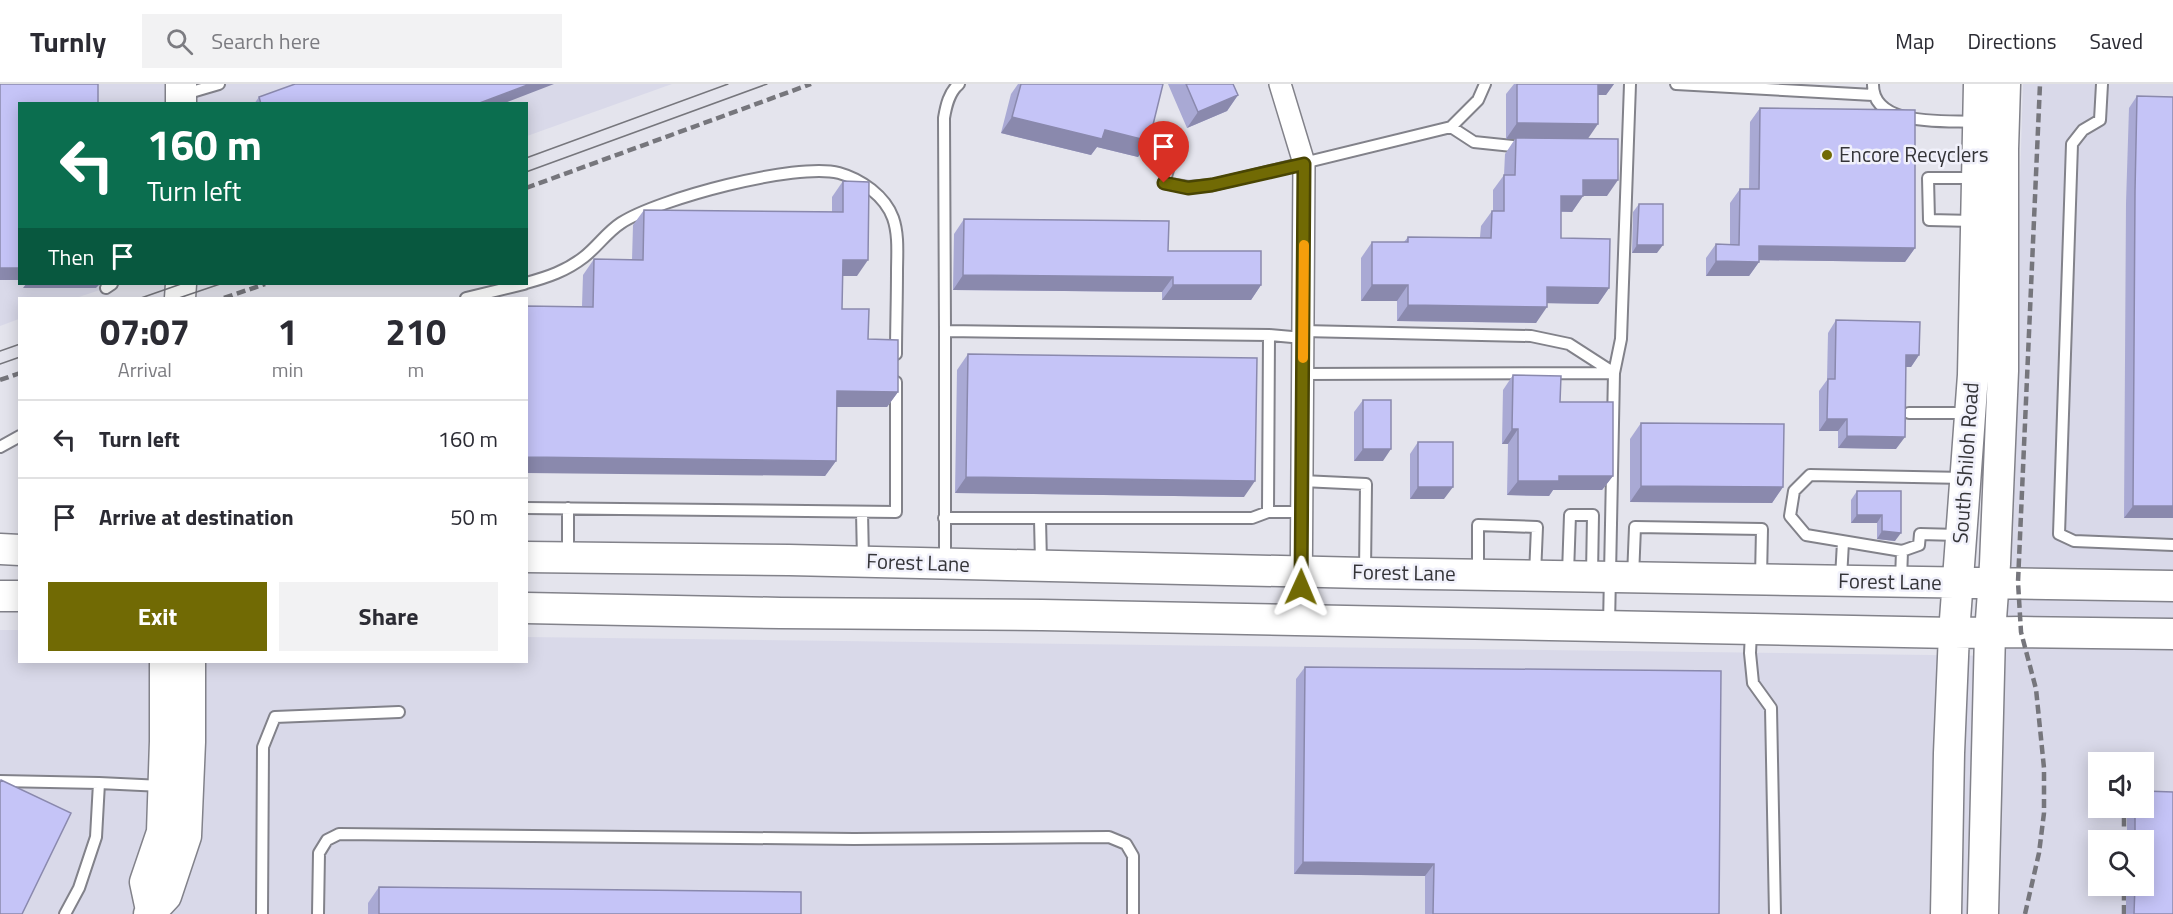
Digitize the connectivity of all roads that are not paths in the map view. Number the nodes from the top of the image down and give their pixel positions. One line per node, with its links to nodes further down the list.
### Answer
1 (219, 84): 11 (lane)
2 (959, 84): 24 (lane)
3 (1280, 84): 18 (street)
4 (1485, 84): 13 (lane)
5 (1630, 84): 17 (lane)
6 (1676, 84): 10 (lane)
7 (1979, 84): 12 (main road, South Shiloh Road)
8 (2005, 84): 19 (main road, South Shiloh Road)
9 (2102, 84): 44 (lane)
10 (1873, 90): 12 (lane)
11 (181, 94)
12 (1977, 122): 19 (main road, South Shiloh Road)
13 (1451, 128): 15 (lane); 18 (lane)
14 (1178, 137): 18 (lane)
15 (1533, 147)
16 (1616, 147): 17 (lane)
17 (1628, 147): 27 (lane)
18 (1304, 164): 25 (street)
19 (1989, 178): 20 (main road, South Shiloh Road); 20 (lane)
20 (1989, 221): 30 (main road, South Shiloh Road)
21 (528, 282): 37 (lane)
22 (517, 285): 23 (lane)
23 (470, 297)
24 (945, 331): 26 (lane); 40 (lane)
25 (1303, 334): 26 (lane); 27 (lane); 28 (street)
26 (1269, 335): 38 (lane)
27 (1614, 373): 28 (lane); 57 (lane)
28 (1303, 374): 34 (street)
29 (1909, 413): 30 (lane)
30 (1985, 414): 33 (main road, South Shiloh Road); 61 (main road, South Shiloh Road)
31 (18, 437): 32 (lane)
32 (0, 447)
33 (1965, 478): 42 (main road, South Shiloh Road); 43 (lane)
34 (1302, 482): 39 (street); 54 (lane)
35 (528, 508): 36 (lane)
36 (568, 508): 37 (lane); 49 (lane)
37 (862, 512): 50 (lane)
38 (1268, 512): 39 (lane); 41 (lane)
39 (1302, 512): 53 (street)
40 (944, 518): 41 (lane); 51 (lane)
41 (1040, 519): 52 (lane)
42 (1960, 536): 47 (lane); 62 (main road, South Shiloh Road)
43 (1843, 542): 47 (lane); 59 (lane)
44 (2173, 545)
45 (0, 549): 46 (main road)
46 (18, 550)
47 (1902, 551): 60 (lane)
48 (528, 557): 49 (main road, Forest Lane)
49 (567, 558): 50 (main road, Forest Lane); 67 (main road)
50 (863, 561): 51 (main road, Forest Lane)
51 (945, 564): 52 (main road, Forest Lane)
52 (1041, 566): 53 (main road, Forest Lane); 68 (main road)
53 (1301, 570): 54 (main road, Forest Lane); 69 (street)
54 (1365, 573): 55 (main road, Forest Lane)
55 (1478, 575): 56 (main road, Forest Lane); 56 (lane)
56 (1535, 576): 57 (main road, Forest Lane)
57 (1601, 577): 57 (lane); 58 (main road, Forest Lane); 58 (lane); 70 (lane)
58 (1761, 580): 59 (main road, Forest Lane)
59 (1840, 582): 60 (main road, Forest Lane)
60 (1901, 582): 62 (main road, Forest Lane)
61 (1994, 582): 62 (main road, Forest Lane); 63 (main road, Forest Lane); 73 (main road, South Shiloh Road)
62 (1957, 584): 72 (main road, South Shiloh Road)
63 (2173, 586)
64 (0, 596): 65 (main road)
65 (18, 596)
66 (528, 608): 67 (main road)
67 (566, 608): 68 (main road)
68 (1041, 615): 69 (main road)
69 (1301, 620): 70 (main road)
70 (1609, 626): 71 (main road)
71 (1751, 629): 72 (main road); 89 (lane)
72 (1954, 633): 73 (main road); 90 (main road, South Shiloh Road)
73 (1990, 633): 74 (main road); 91 (main road, South Shiloh Road)
74 (2173, 634)
75 (155, 663): 79 (main road)
76 (165, 663): 79 (main road)
77 (190, 663): 79 (main road)
78 (202, 663): 79 (main road)
79 (177, 706): 83 (main road); 84 (main road)
80 (399, 712): 86 (lane)
81 (0, 781): 82 (lane)
82 (99, 783): 83 (lane); 85 (lane)
83 (163, 786): 84 (main road)
84 (150, 912)
85 (65, 914)
86 (262, 914)
87 (318, 914): 88 (lane)
88 (1133, 914)
89 (1775, 914)
90 (1946, 914)
91 (1983, 914)

